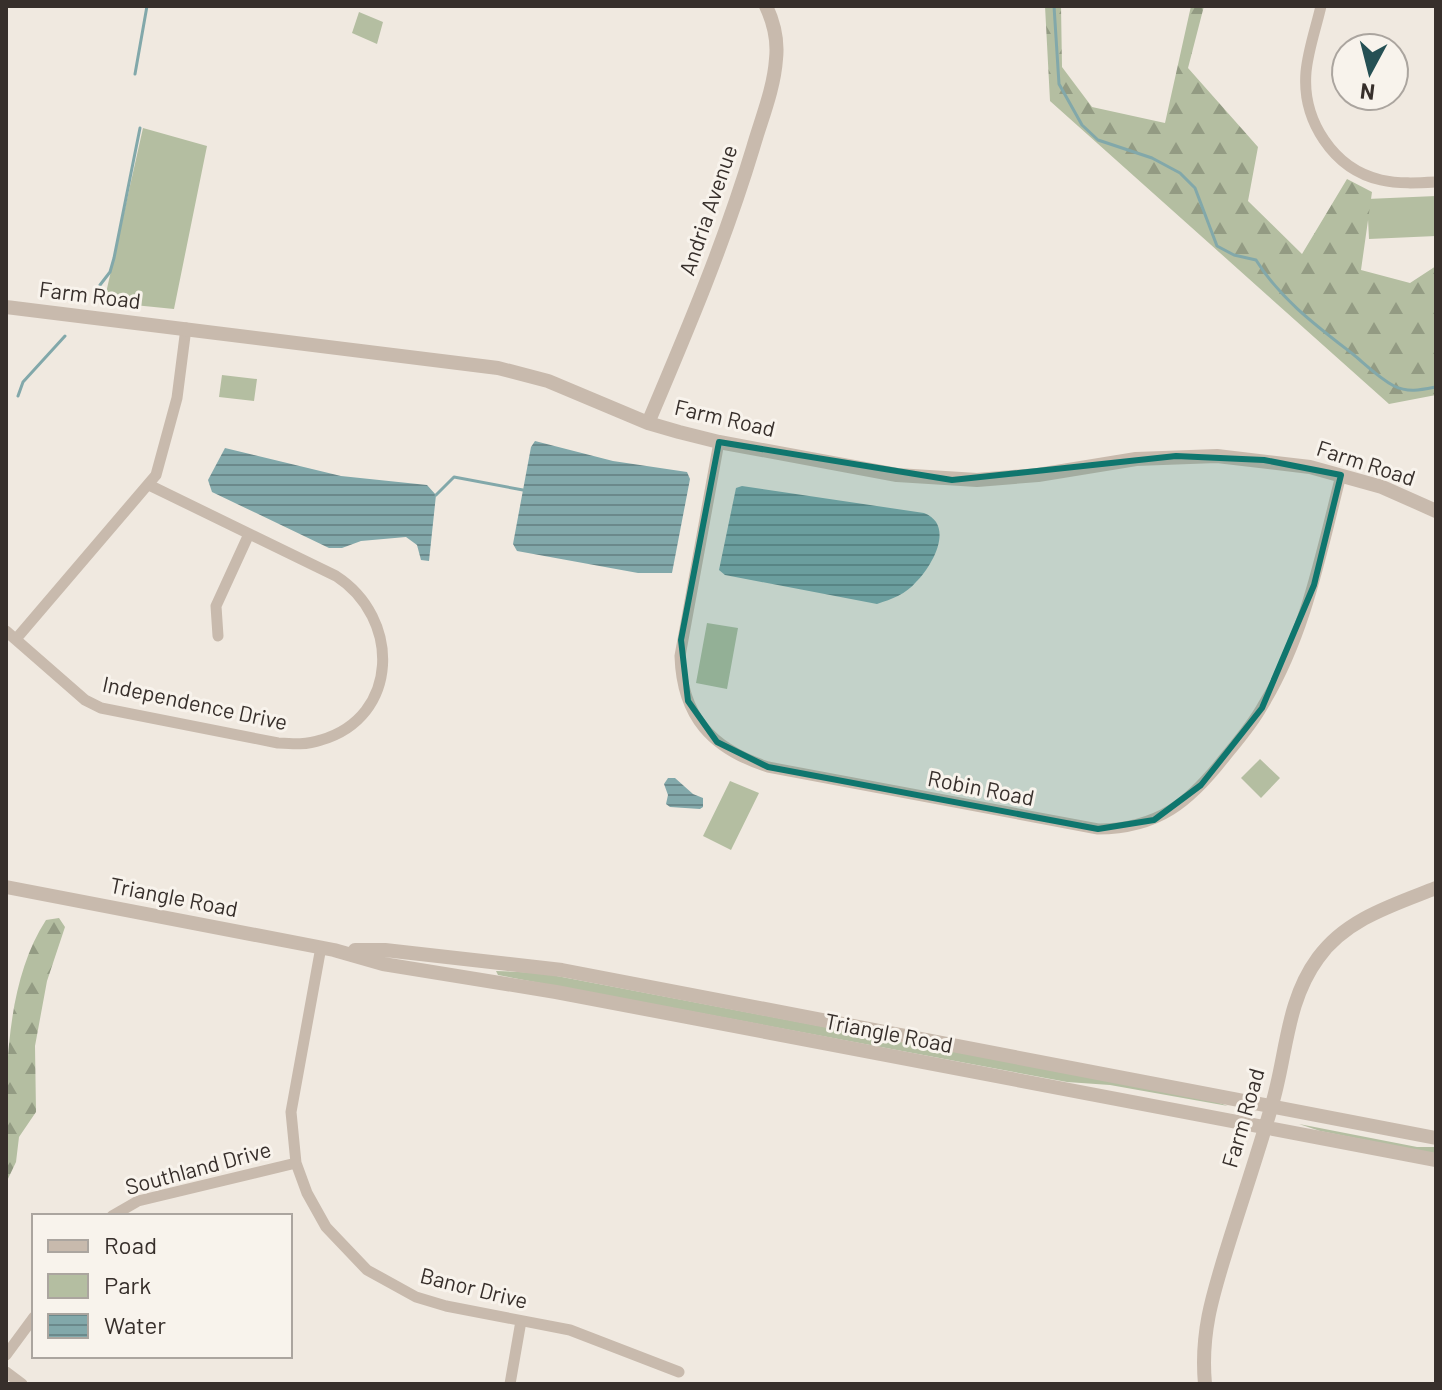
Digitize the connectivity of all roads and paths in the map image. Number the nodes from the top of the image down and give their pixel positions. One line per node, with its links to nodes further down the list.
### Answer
1 (766, 6): 6 (street, Andria Avenue)
2 (1321, 6): 3 (street)
3 (1436, 182)
4 (6, 307): 5 (street, Farm Road)
5 (186, 328): 6 (street, Farm Road); 9 (street)
6 (648, 423): 7 (street, Farm Road)
7 (719, 442): 8 (street, Farm Road); 8 (street, Robin Road)
8 (1341, 475): 10 (street, Farm Road)
9 (149, 485): 11 (street, Independence Drive); 14 (street)
10 (1436, 511)
11 (249, 534): 13 (street); 14 (street, Independence Drive)
12 (6, 631): 14 (street, Independence Drive)
13 (218, 636)
14 (16, 639)
15 (6, 887): 17 (street, Triangle Road)
16 (1436, 888): 18 (street, Farm Road)
17 (328, 948): 18 (street, Triangle Road); 19 (street, Triangle Road); 22 (street, Banor Drive)
18 (1272, 1105): 19 (street, Farm Road); 20 (street, Triangle Road)
19 (1265, 1127): 21 (street, Triangle Road); 31 (street, Farm Road)
20 (1436, 1138)
21 (1436, 1160)
22 (296, 1163): 23 (street, Southland Drive); 25 (street, Banor Drive)
23 (115, 1214)
24 (32, 1320): 26 (street)
25 (521, 1321): 28 (street, Banor Drive); 30 (street)
26 (6, 1355)
27 (6, 1372): 29 (street)
28 (679, 1372)
29 (22, 1384)
30 (510, 1384)
31 (1205, 1384)

